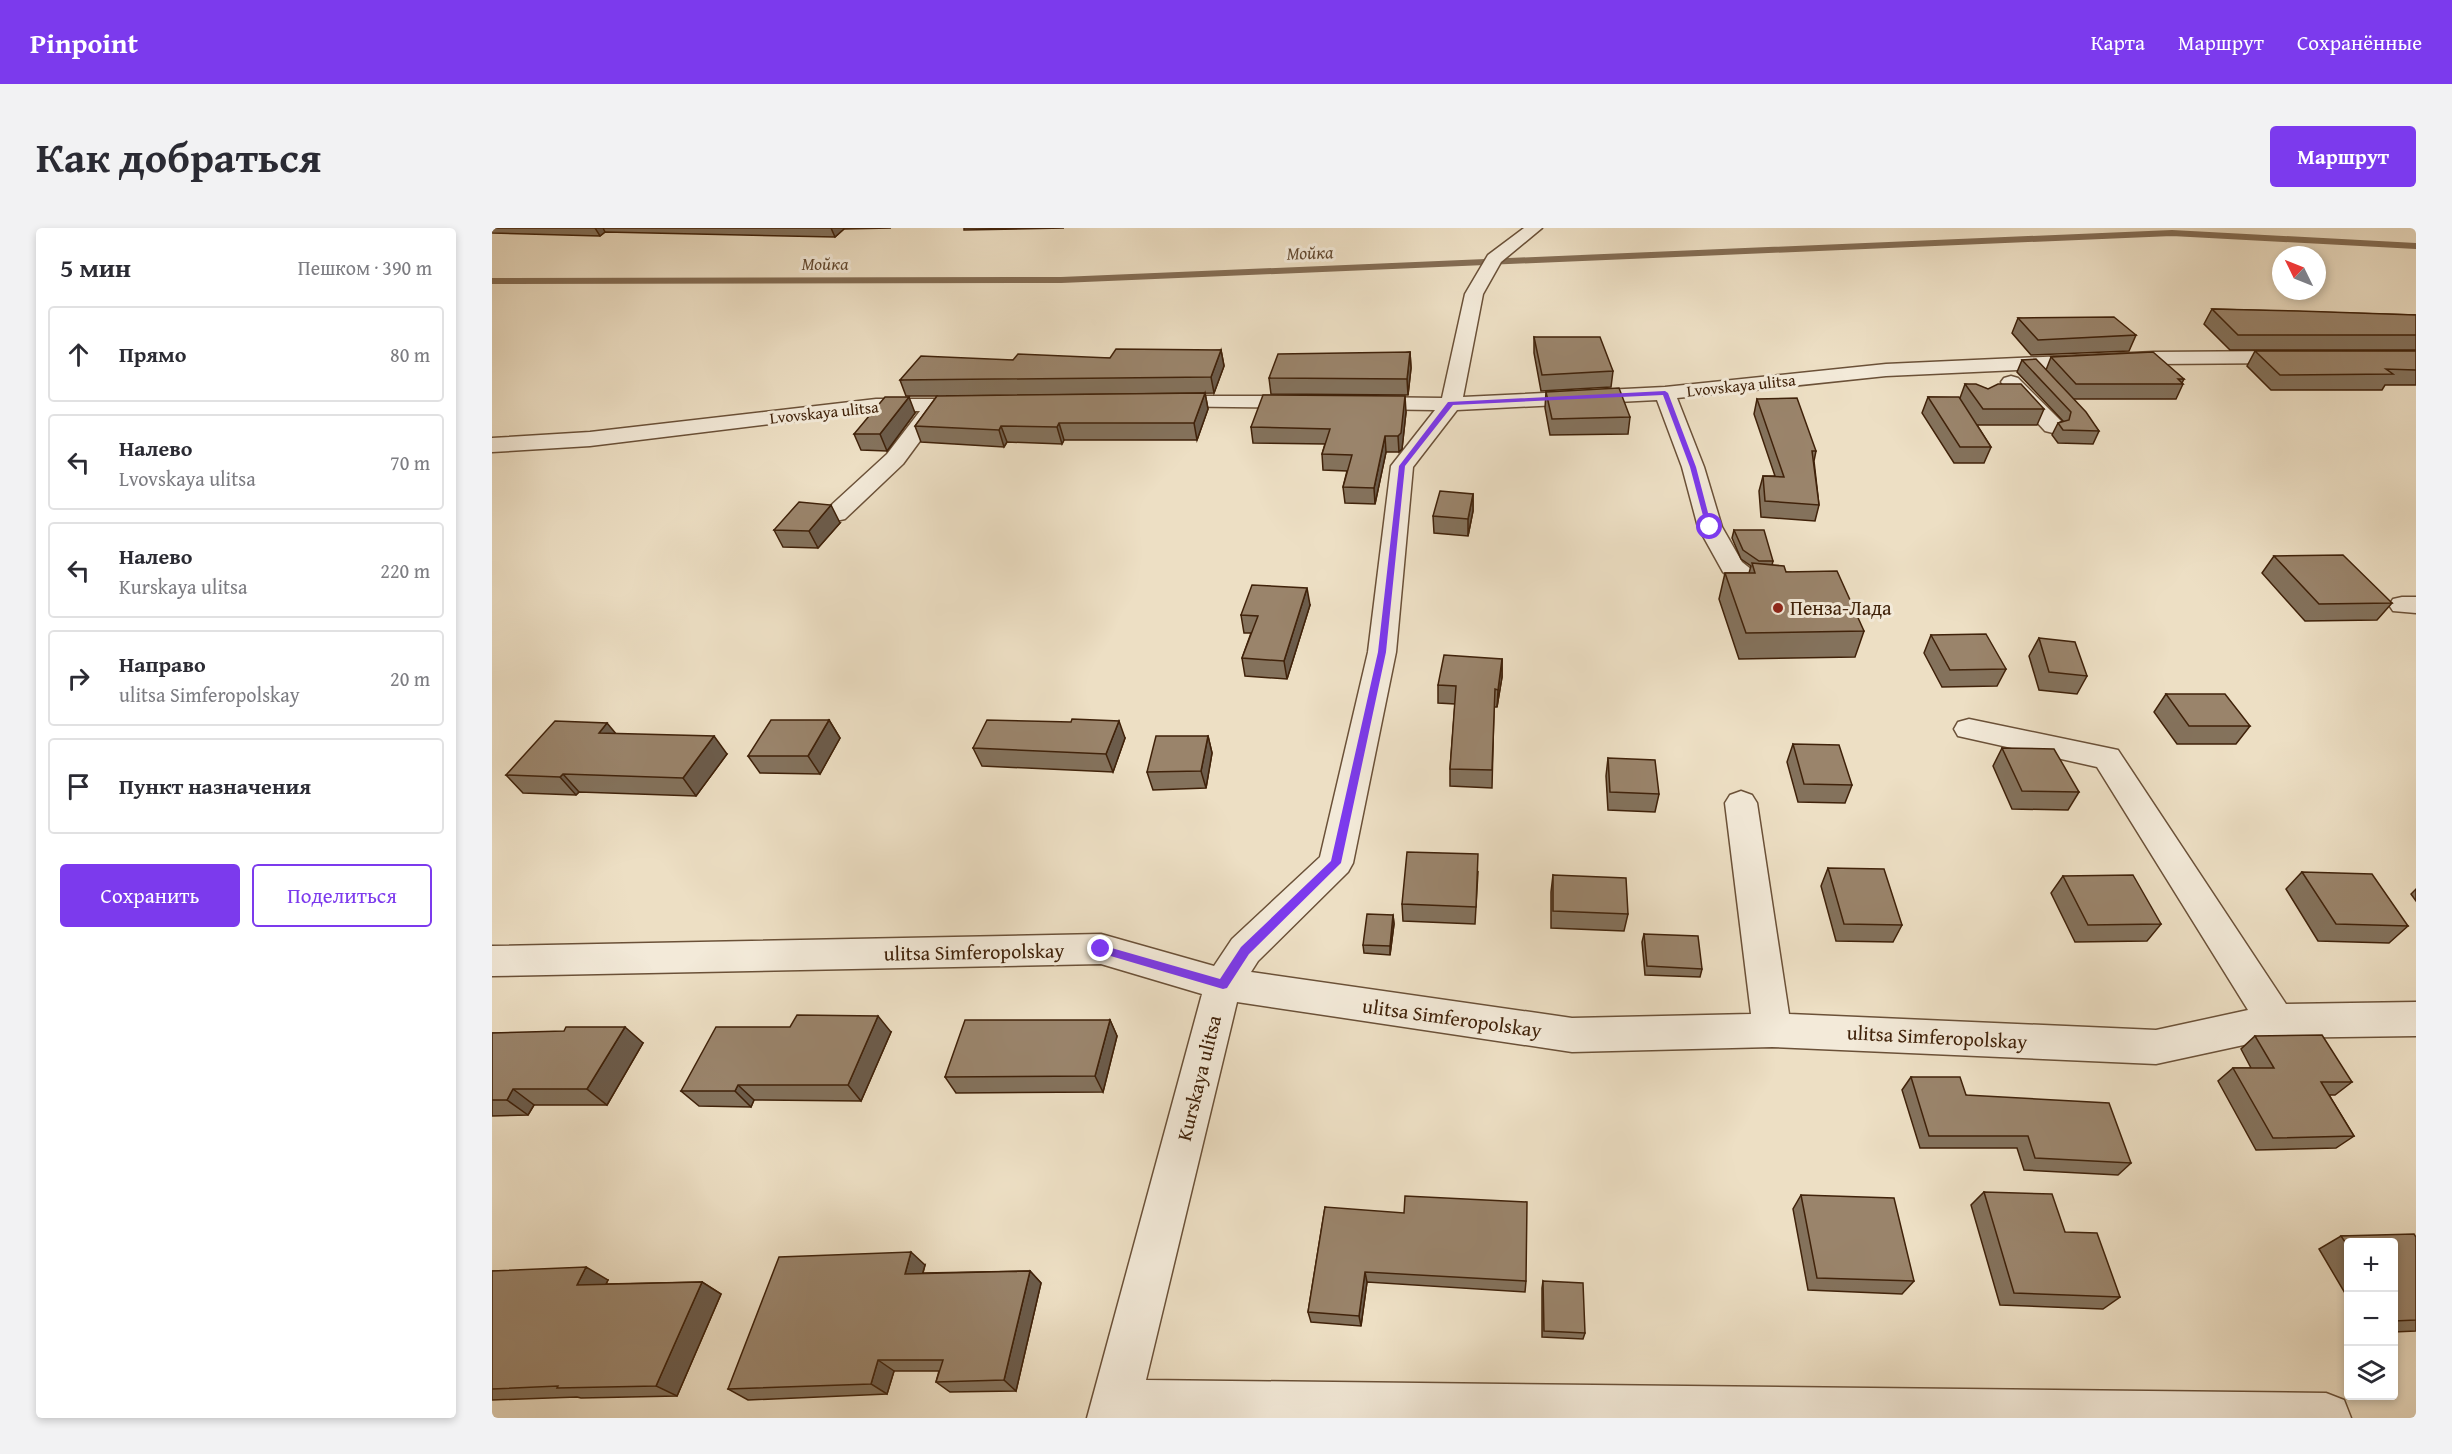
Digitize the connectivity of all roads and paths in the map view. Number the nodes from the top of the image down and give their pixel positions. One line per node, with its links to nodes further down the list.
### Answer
1 (1534, 228): 10 (street, Kurskaya ulitsa)
2 (2318, 357): 3 (street, Lvovskaya ulitsa)
3 (1996, 365): 4 (street, Lvovskaya ulitsa); 13 (street)
4 (1959, 367): 5 (street); 6 (street, Lvovskaya ulitsa)
5 (1975, 389)
6 (1665, 393): 10 (street, Lvovskaya ulitsa); 16 (street)
7 (1143, 402): 8 (street)
8 (1320, 402)
9 (1344, 403): 10 (street, Lvovskaya ulitsa)
10 (1451, 404): 20 (street, Kurskaya ulitsa)
11 (993, 405): 12 (street, Lvovskaya ulitsa)
12 (935, 406): 14 (street, Lvovskaya ulitsa); 15 (street)
13 (2053, 426)
14 (492, 444)
15 (836, 514)
16 (1810, 579)
17 (1969, 729): 22 (street)
18 (1741, 803): 23 (street)
19 (492, 961): 20 (street, ulitsa Simferopolskay)
20 (1223, 984): 23 (street, ulitsa Simferopolskay); 24 (street, Kurskaya ulitsa)
21 (2416, 1019): 22 (street, ulitsa Simferopolskay)
22 (2276, 1021): 23 (street, ulitsa Simferopolskay)
23 (1772, 1030)
24 (1115, 1411): 25 (street, Kurskaya ulitsa)
25 (2326, 1418)

